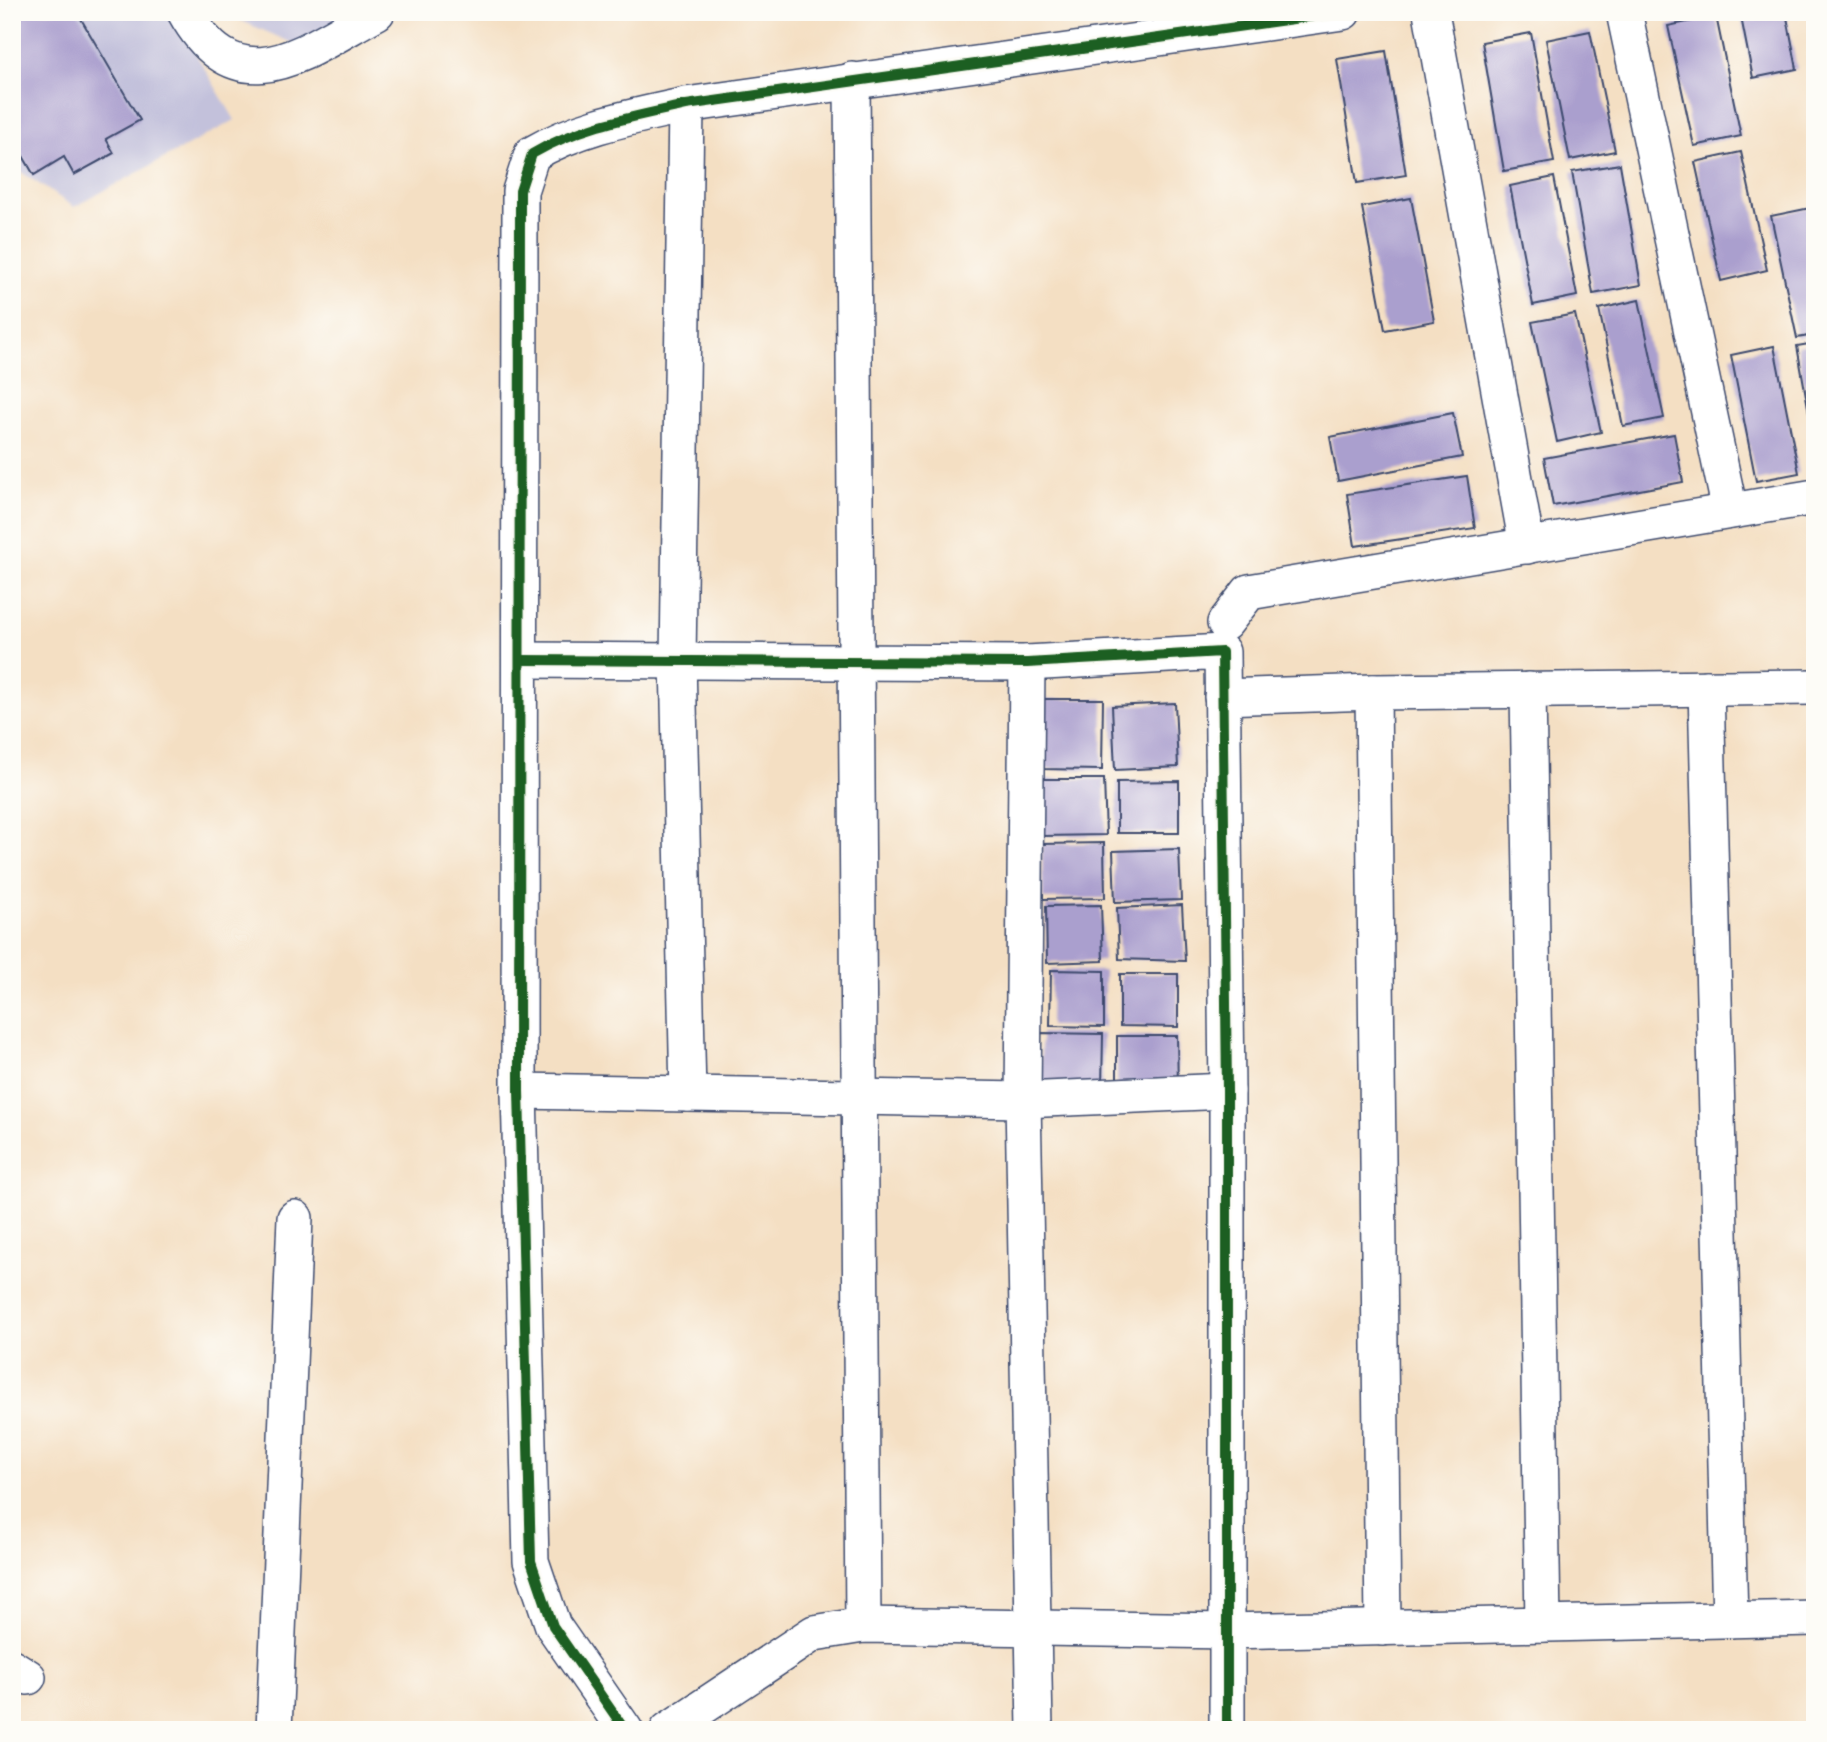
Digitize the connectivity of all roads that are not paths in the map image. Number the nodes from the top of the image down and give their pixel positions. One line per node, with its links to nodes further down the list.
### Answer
1 (185, 12): 2 (street)
2 (377, 12)
3 (1343, 12): 6 (street)
4 (1431, 12): 10 (street)
5 (1624, 12): 9 (street)
6 (852, 80): 7 (street); 14 (street)
7 (686, 105): 12 (street); 13 (street)
8 (1815, 497): 9 (street)
9 (1730, 511): 10 (street)
10 (1527, 547): 11 (street)
11 (1225, 623)
12 (521, 660): 13 (street); 21 (street)
13 (678, 660): 14 (street); 23 (street)
14 (856, 660): 15 (street); 24 (street)
15 (1027, 663): 20 (street); 25 (street)
16 (1815, 687): 17 (street)
17 (1706, 688): 18 (street); 28 (street)
18 (1528, 690): 19 (street); 29 (street)
19 (1373, 692): 20 (street); 32 (street)
20 (1222, 698): 22 (street)
21 (519, 1091): 23 (street); 35 (street)
22 (1227, 1091): 25 (street); 33 (street)
23 (688, 1094): 24 (street)
24 (859, 1097): 25 (street); 30 (street)
25 (1023, 1100): 31 (street)
26 (295, 1218): 34 (street)
27 (1815, 1618): 28 (street)
28 (1730, 1620): 29 (street)
29 (1543, 1624): 32 (street)
30 (863, 1625): 31 (street); 36 (street)
31 (1035, 1628): 33 (street); 37 (street)
32 (1383, 1628): 33 (street)
33 (1228, 1631): 38 (street)
34 (274, 1730)
35 (625, 1730)
36 (668, 1730)
37 (1035, 1730)
38 (1227, 1730)

